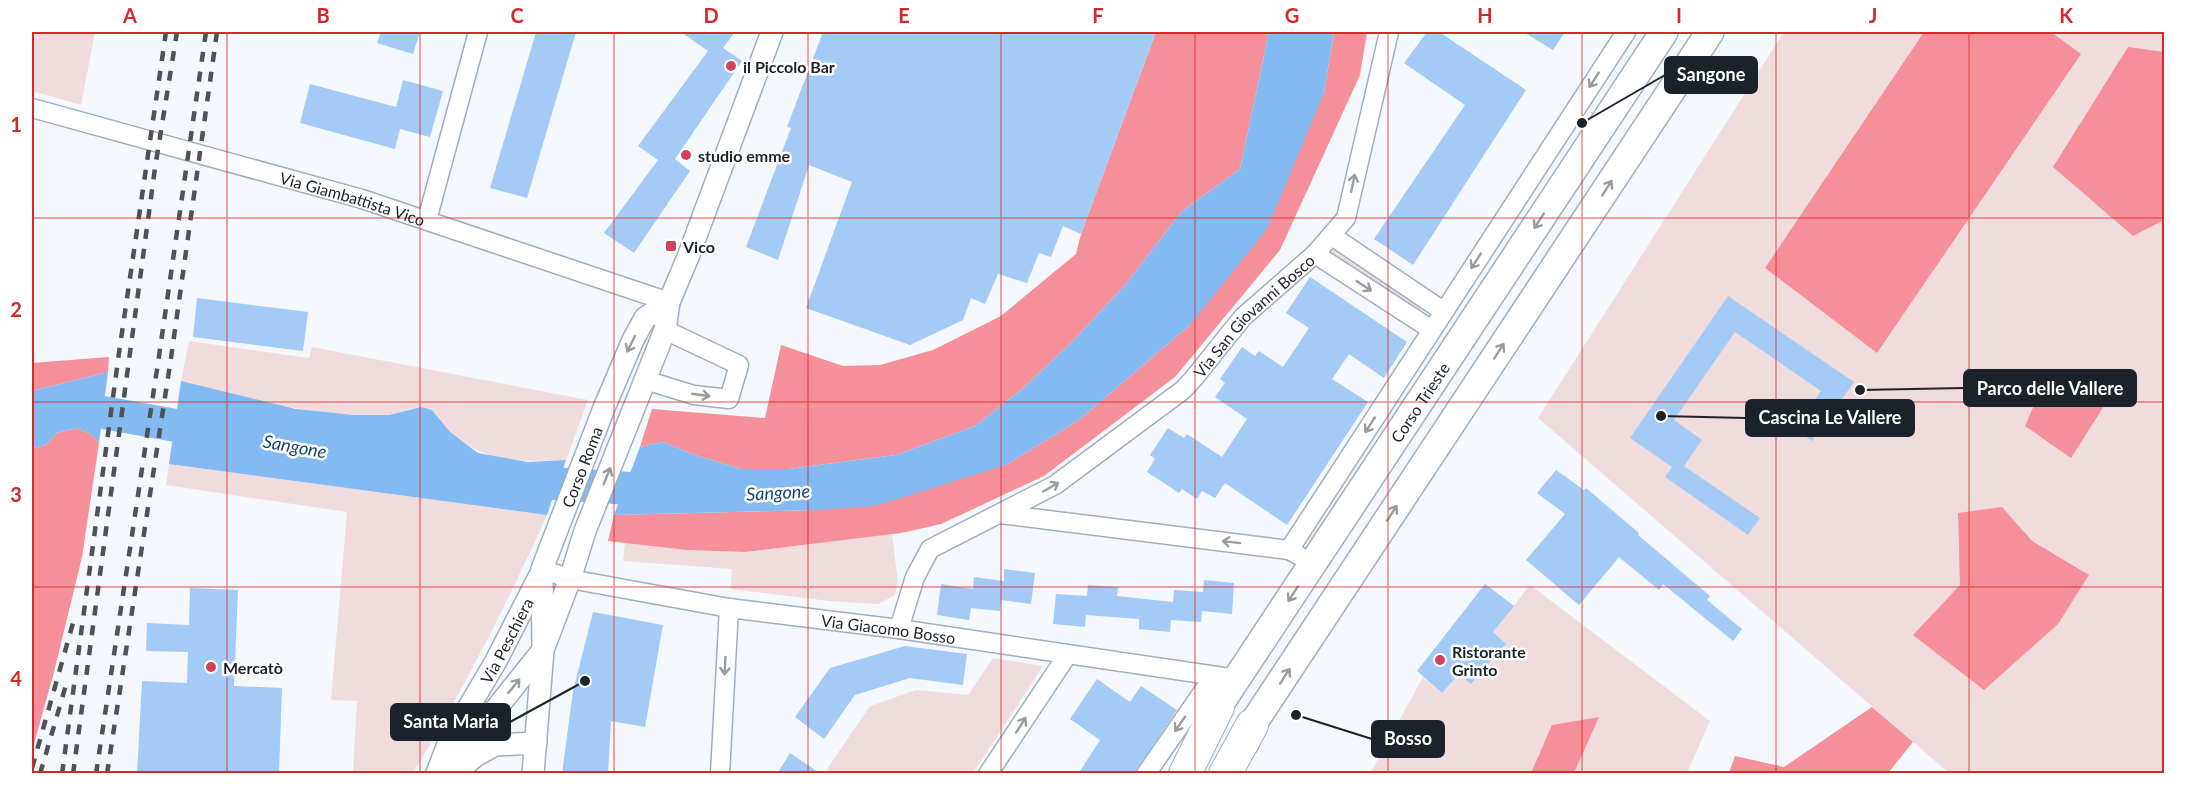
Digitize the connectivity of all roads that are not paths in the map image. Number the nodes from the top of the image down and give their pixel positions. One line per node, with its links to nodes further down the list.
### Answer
1 (478, 32): 8 (street)
2 (772, 32): 11 (street, Corso Roma)
3 (1389, 32): 9 (street, Via San Giovanni Bosco, one-way to 3)
4 (1626, 32): 12 (street, Corso Trieste, one-way to 12)
5 (1664, 32): 19 (main road, Corso Trieste, one-way to 19)
6 (1710, 32): 28 (main road, one-way to 6)
7 (32, 108): 8 (street, Via Giambattista Vico)
8 (427, 220): 11 (street, Via Giambattista Vico)
9 (1332, 236): 10 (street, Via San Giovanni Bosco); 12 (street)
10 (1315, 254): 14 (street, one-way to 14); 17 (street, Via San Giovanni Bosco, one-way to 10)
11 (669, 302): 13 (street, Corso Roma); 16 (street, Corso Roma, one-way to 16)
12 (1443, 311): 14 (street, Corso Trieste)
13 (665, 330): 15 (street, Corso Roma); 15 (street, one-way to 13)
14 (1432, 330): 18 (street, Corso Trieste, one-way to 18)
15 (645, 380): 21 (street, Corso Roma, one-way to 15)
16 (565, 512): 20 (street, Corso Roma); 21 (street)
17 (999, 514): 18 (street, one-way to 17); 23 (street, Via San Giovanni Bosco)
18 (1289, 550): 19 (street)
19 (1312, 565): 26 (main road, Corso Trieste, one-way to 26)
20 (542, 569): 21 (street, Via Giacomo Bosso); 24 (street, Corso Roma); 30 (street, Via Peschiera)
21 (570, 579): 22 (street, Via Giacomo Bosso); 24 (street, Corso Roma)
22 (729, 608): 23 (street, Via Giacomo Bosso); 34 (street, one-way to 34)
23 (899, 629): 25 (street, Via Giacomo Bosso)
24 (543, 650): 29 (street, Corso Roma); 31 (street, Via Peschiera, one-way to 24)
25 (1068, 654): 26 (street, Via Giacomo Bosso); 35 (street, one-way to 25)
26 (1225, 677): 27 (main road, Corso Trieste); 36 (street, one-way to 36)
27 (1218, 707): 37 (main road, Corso Trieste); 38 (highway)
28 (1252, 725): 39 (highway); 40 (main road)
29 (536, 743): 32 (street); 33 (street, Corso Roma)
30 (436, 774)
31 (444, 774)
32 (455, 774)
33 (533, 774)
34 (720, 774)
35 (988, 774)
36 (1146, 774)
37 (1174, 774)
38 (1185, 774)
39 (1226, 774)
40 (1232, 774)

